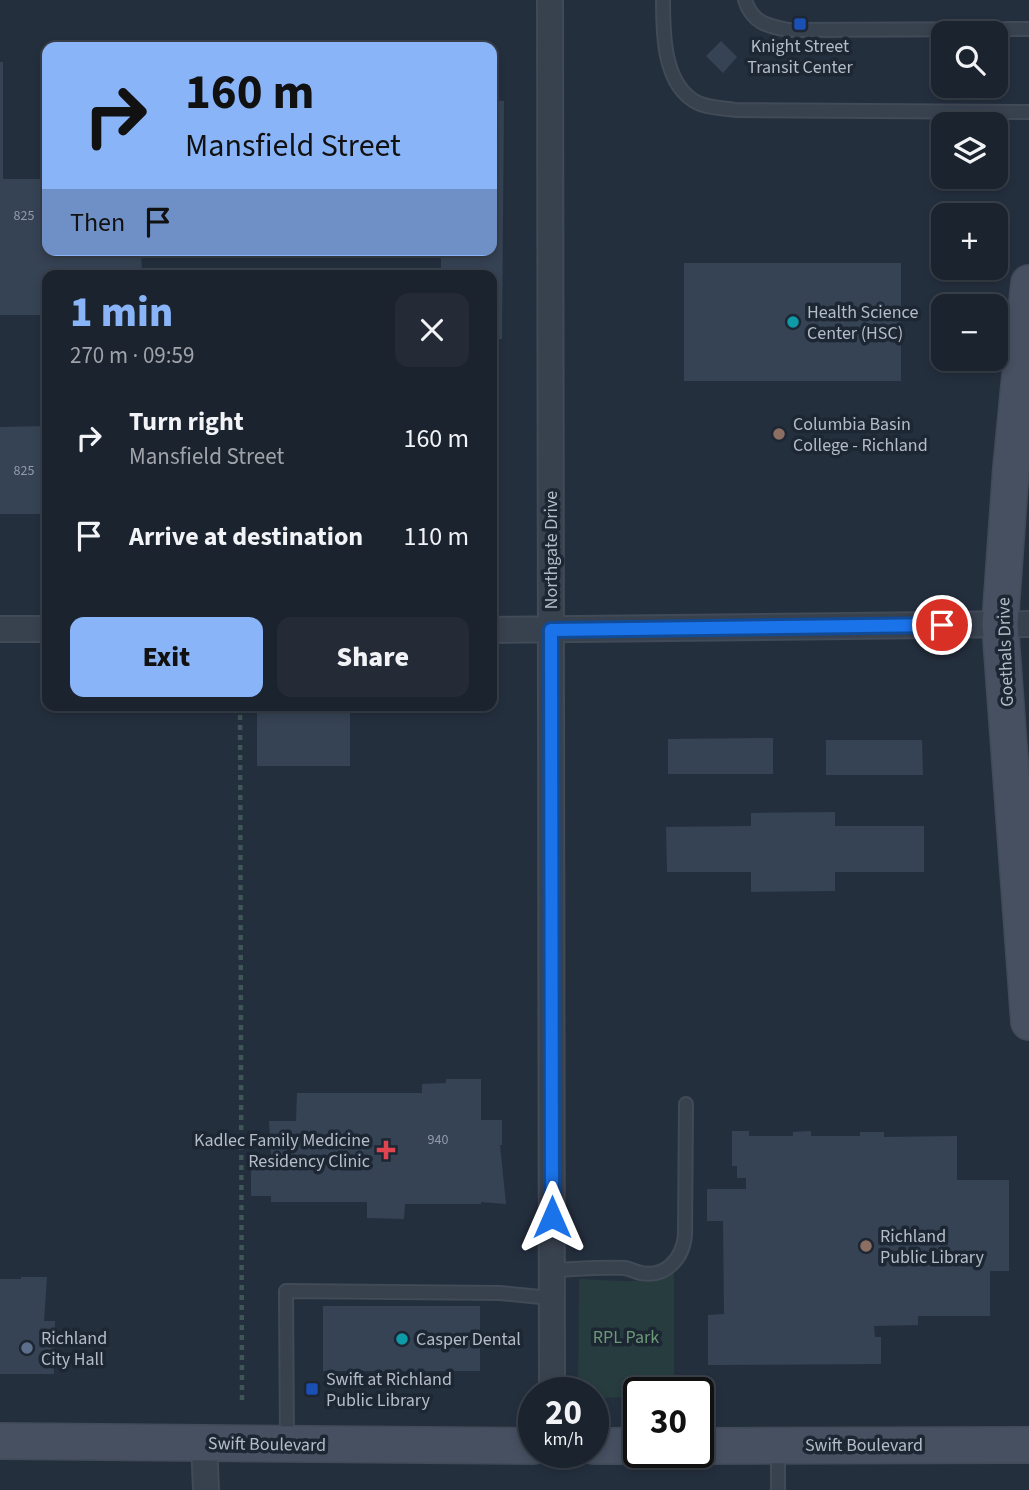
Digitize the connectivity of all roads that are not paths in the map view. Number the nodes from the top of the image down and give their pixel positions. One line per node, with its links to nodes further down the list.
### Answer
1 (550, 0): 12 (street, Northgate Drive)
2 (663, 0): 5 (lane)
3 (745, 0): 4 (lane)
4 (1029, 29)
5 (1029, 112)
6 (1029, 283): 7 (main road, Goethals Drive)
7 (1024, 388): 8 (main road, Goethals Drive)
8 (1015, 624): 12 (street); 13 (main road, Goethals Drive)
9 (0, 629): 10 (street)
10 (42, 629)
11 (497, 630): 12 (street)
12 (551, 630): 16 (street, Northgate Drive)
13 (1022, 840): 14 (main road, Goethals Drive)
14 (1029, 1022)
15 (687, 1104): 16 (lane)
16 (552, 1270): 17 (street, Northgate Drive)
17 (551, 1297): 18 (street, Northgate Drive); 21 (lane)
18 (552, 1377)
19 (0, 1441): 20 (main road, Swift Boulevard)
20 (204, 1443): 21 (main road, Swift Boulevard); 26 (street)
21 (287, 1444): 24 (main road, Swift Boulevard)
22 (778, 1445): 23 (main road, Swift Boulevard); 25 (main road, Swift Boulevard); 27 (lane)
23 (1029, 1445)
24 (518, 1446)
25 (714, 1446)
26 (206, 1490)
27 (778, 1490)

